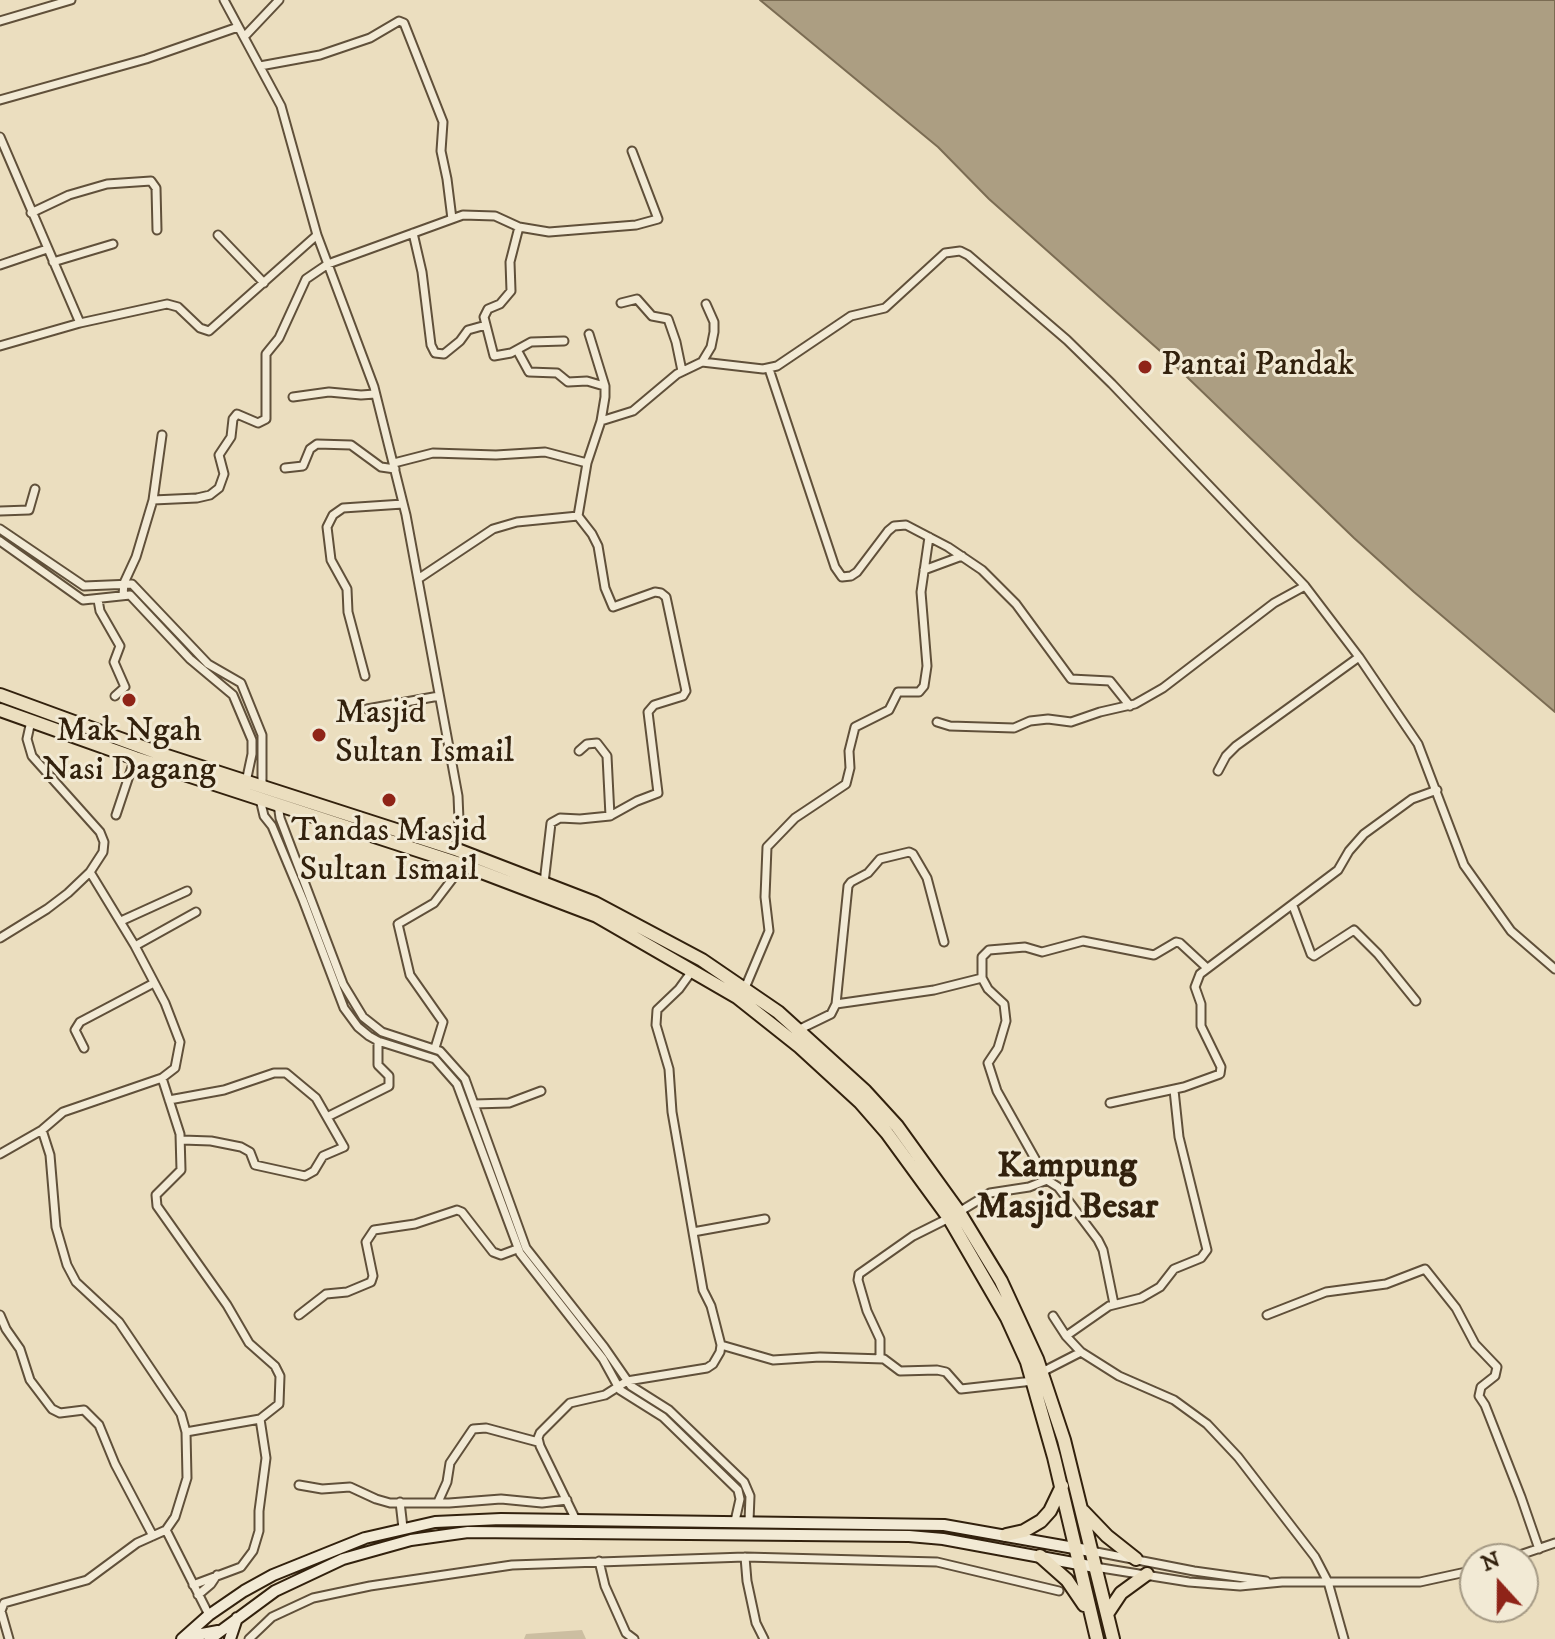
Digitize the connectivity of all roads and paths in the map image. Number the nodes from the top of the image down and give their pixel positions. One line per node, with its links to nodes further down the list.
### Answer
1 (36, 0): 5 (street)
2 (71, 0): 5 (street)
3 (224, 0): 7 (street)
4 (279, 0): 8 (street)
5 (38, 10): 6 (street)
6 (0, 21)
7 (238, 27): 8 (street); 10 (street)
8 (244, 37): 9 (street)
9 (260, 66): 14 (street); 19 (street)
10 (0, 100)
11 (0, 137): 13 (street)
12 (632, 151): 15 (street)
13 (31, 213): 16 (street); 21 (street)
14 (452, 219): 15 (street); 17 (street)
15 (519, 227): 29 (street)
16 (157, 230)
17 (413, 233): 23 (street); 29 (street)
18 (218, 235): 25 (street)
19 (317, 235): 23 (street); 25 (street)
20 (113, 244): 22 (street)
21 (47, 249): 22 (street); 24 (street)
22 (53, 262): 28 (street)
23 (328, 264): 38 (street); 46 (street)
24 (0, 265)
25 (264, 283): 28 (street)
26 (621, 303): 36 (street)
27 (706, 304): 34 (street)
28 (80, 323): 32 (street)
29 (486, 325): 33 (street)
30 (589, 334): 37 (street)
31 (564, 341): 33 (street)
32 (0, 346)
33 (517, 350): 37 (street)
34 (702, 362): 35 (street); 36 (street)
35 (769, 369): 51 (street); 57 (street)
36 (682, 371): 40 (street)
37 (605, 386): 40 (street)
38 (375, 394): 39 (street); 42 (street)
39 (293, 397)
40 (601, 421): 43 (street)
41 (162, 435): 46 (street)
42 (394, 461): 43 (street); 44 (street); 47 (street)
43 (587, 463): 49 (street)
44 (285, 468)
45 (35, 489): 48 (street)
46 (153, 500): 56 (street)
47 (403, 504): 55 (street); 61 (street)
48 (0, 511)
49 (578, 516): 55 (street); 78 (street)
50 (0, 529): 56 (street)
51 (929, 537): 53 (street); 54 (street)
52 (0, 541): 59 (street)
53 (962, 556): 54 (street); 65 (street)
54 (924, 570): 95 (street)
55 (418, 579): 64 (street)
56 (124, 583): 58 (street); 75 (street)
57 (1305, 586): 60 (street); 65 (street)
58 (123, 595): 59 (street); 73 (street)
59 (98, 600): 63 (street)
60 (1359, 657): 72 (street); 74 (street)
61 (365, 676)
62 (0, 695): 73 (highway)
63 (115, 696)
64 (439, 696): 66 (street); 79 (street)
65 (1130, 706): 69 (street)
66 (367, 709)
67 (0, 710): 68 (highway)
68 (31, 721): 71 (highway); 81 (street)
69 (937, 722)
70 (579, 751): 78 (street)
71 (135, 758): 75 (highway); 77 (street)
72 (1218, 771)
73 (246, 782): 75 (highway)
74 (1437, 790): 84 (street); 91 (street)
75 (261, 793): 76 (highway); 79 (highway); 99 (street)
76 (278, 804): 80 (highway); 101 (street)
77 (116, 815)
78 (610, 816): 82 (street)
79 (455, 849): 82 (highway)
80 (463, 865): 92 (highway); 101 (street)
81 (90, 872): 86 (street); 87 (street)
82 (544, 883): 95 (highway)
83 (187, 891): 86 (street)
84 (1293, 906): 90 (street); 96 (street)
85 (196, 912): 89 (street)
86 (121, 921): 89 (street)
87 (0, 938)
88 (944, 942): 97 (street)
89 (135, 946): 94 (street)
90 (1207, 968): 93 (street); 103 (street)
91 (1555, 969)
92 (692, 971): 113 (highway); 114 (street)
93 (982, 978): 97 (street); 112 (street)
94 (154, 983): 100 (street); 102 (street)
95 (745, 988): 98 (highway)
96 (1416, 1001)
97 (836, 1004): 98 (street)
98 (798, 1030): 113 (highway)
99 (378, 1041): 108 (street); 118 (street)
100 (84, 1048)
101 (435, 1048): 107 (street)
102 (162, 1078): 105 (street); 109 (street)
103 (1174, 1090): 106 (street); 119 (street)
104 (541, 1091): 107 (street)
105 (169, 1100): 108 (street); 110 (street)
106 (1110, 1103)
107 (474, 1104): 129 (street)
108 (327, 1117): 110 (street)
109 (42, 1130): 111 (street); 132 (street)
110 (182, 1140): 131 (street)
111 (0, 1154)
112 (1047, 1180): 113 (street); 119 (street)
113 (954, 1215): 127 (street); 128 (highway)
114 (690, 1216): 116 (street); 117 (street)
115 (765, 1219): 116 (street)
116 (710, 1227): 117 (street)
117 (693, 1232): 125 (street)
118 (517, 1249): 121 (street); 130 (street)
119 (1114, 1304): 124 (street)
120 (0, 1315): 146 (street)
121 (299, 1315)
122 (1267, 1315): 147 (street)
123 (1053, 1316): 124 (street)
124 (1066, 1336): 126 (street)
125 (721, 1345): 127 (street); 129 (street)
126 (1081, 1352): 128 (street); 162 (street)
127 (880, 1359): 128 (street)
128 (1038, 1376): 135 (highway); 139 (highway)
129 (627, 1381): 130 (street); 142 (street)
130 (617, 1386): 133 (street); 141 (street)
131 (260, 1419): 132 (street); 160 (street)
132 (186, 1432): 144 (street)
133 (538, 1442): 136 (street); 138 (street)
134 (299, 1485): 137 (street)
135 (1062, 1486): 145 (highway); 149 (highway)
136 (567, 1500): 138 (street); 140 (street)
137 (400, 1502): 138 (street); 143 (street)
138 (438, 1502)
139 (1081, 1509): 151 (highway); 154 (highway)
140 (576, 1520): 141 (main road); 143 (main road)
141 (735, 1521): 142 (main road)
142 (749, 1521): 145 (main road)
143 (403, 1528): 167 (main road)
144 (166, 1530): 146 (street); 163 (street)
145 (1006, 1535): 149 (main road)
146 (153, 1536): 170 (street)
147 (1537, 1543)
148 (1555, 1543): 150 (street)
149 (1076, 1548): 151 (main road); 156 (highway)
150 (1539, 1549)
151 (1091, 1551): 154 (street); 157 (highway)
152 (1040, 1556): 156 (main road); 168 (highway); 169 (main road)
153 (745, 1557): 155 (street); 164 (street); 175 (street)
154 (1136, 1559): 161 (street)
155 (599, 1561): 173 (street); 174 (street)
156 (1080, 1565): 157 (main road); 168 (highway)
157 (1095, 1567): 159 (street); 166 (highway)
158 (1459, 1573): 162 (street)
159 (1147, 1574): 161 (street); 166 (highway)
160 (217, 1575): 163 (street); 165 (street)
161 (1282, 1582): 162 (street)
162 (1328, 1582): 177 (street)
163 (193, 1585): 165 (street)
164 (1059, 1591)
165 (198, 1595): 167 (street)
166 (1107, 1614): 176 (highway)
167 (209, 1615): 171 (main road)
168 (1095, 1632)
169 (221, 1637): 172 (main road)
170 (9, 1639)
171 (182, 1639)
172 (194, 1639)
173 (249, 1639)
174 (634, 1639)
175 (764, 1639)
176 (1113, 1639)
177 (1344, 1639)

